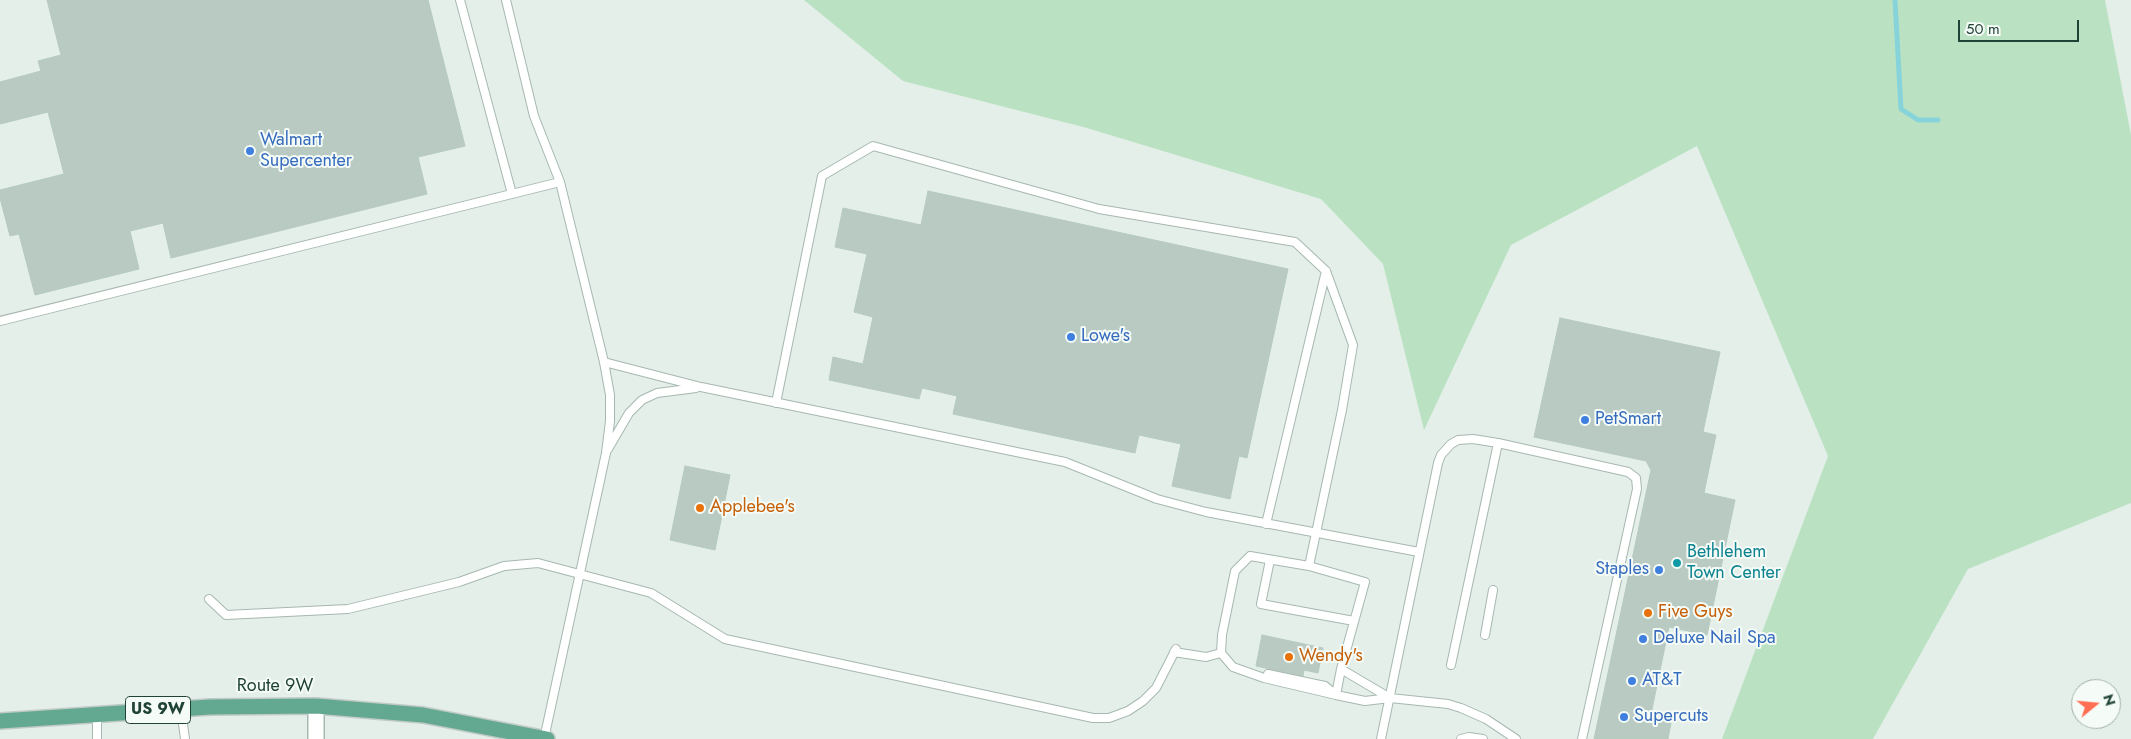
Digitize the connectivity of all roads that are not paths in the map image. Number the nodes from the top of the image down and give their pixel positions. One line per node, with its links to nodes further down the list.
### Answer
1 (460, 0): 4 (lane)
2 (506, 0): 3 (lane)
3 (560, 182): 4 (lane); 7 (lane)
4 (512, 194): 6 (lane)
5 (1326, 271): 9 (lane); 12 (lane); 13 (lane)
6 (0, 321)
7 (604, 362): 8 (lane); 11 (lane)
8 (701, 387): 9 (lane); 11 (lane)
9 (776, 403): 12 (lane)
10 (1498, 443): 14 (lane); 23 (lane); 39 (lane)
11 (606, 453): 17 (lane)
12 (1266, 524): 13 (lane)
13 (1317, 533): 14 (lane); 16 (lane)
14 (1419, 552): 26 (lane)
15 (1270, 560): 16 (lane); 20 (lane); 22 (lane)
16 (1309, 566): 20 (lane)
17 (580, 574): 19 (lane); 22 (lane); 34 (lane)
18 (1493, 590): 21 (lane)
19 (209, 599)
20 (1354, 621): 24 (lane)
21 (1485, 635)
22 (1221, 653): 25 (lane)
23 (1451, 665)
24 (1341, 669): 25 (lane); 26 (lane)
25 (1336, 695): 26 (lane)
26 (1390, 698): 35 (lane); 38 (lane)
27 (316, 706): 28 (main road, Route 9W / US 9W); 33 (street); 34 (main road, Route 9W / US 9W)
28 (181, 709): 29 (main road, Route 9W / US 9W); 32 (lane)
29 (97, 714): 30 (main road, Route 9W / US 9W); 31 (lane)
30 (0, 721)
31 (97, 739)
32 (185, 739)
33 (316, 739)
34 (545, 739)
35 (1380, 739)
36 (1461, 739): 37 (lane)
37 (1483, 739)
38 (1516, 739)
39 (1582, 739)

